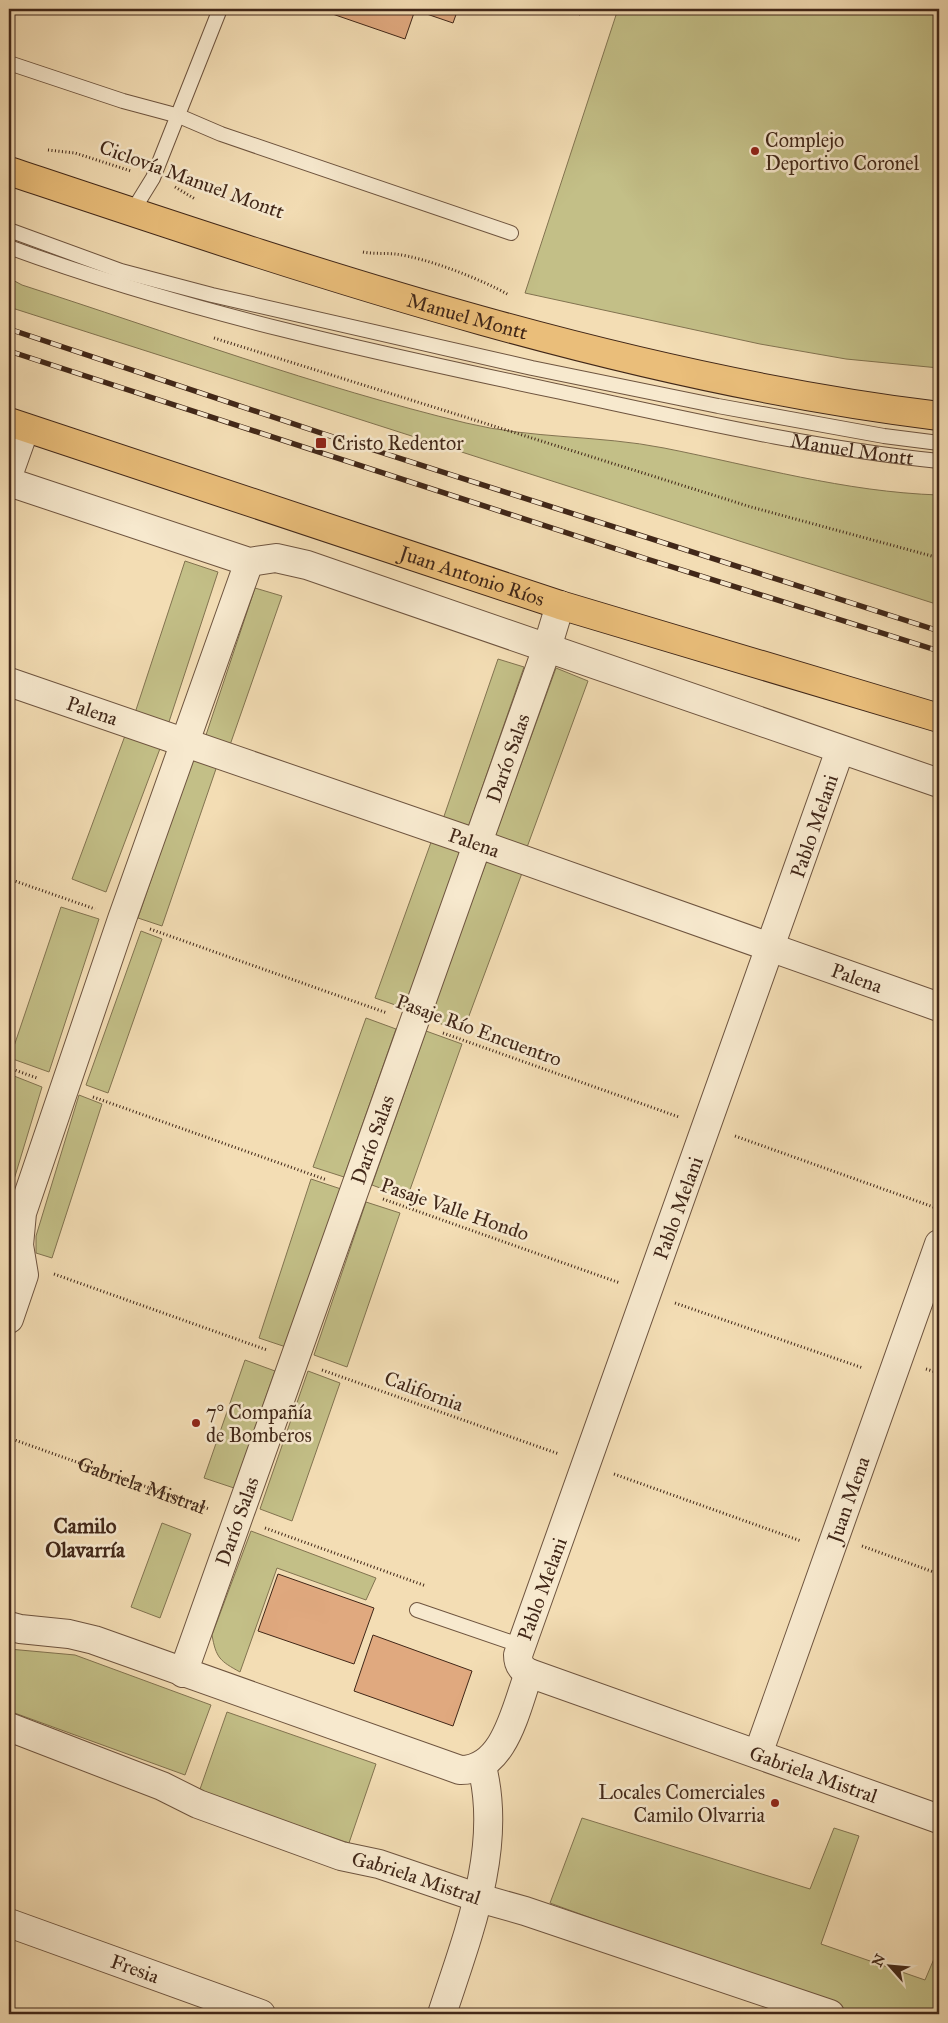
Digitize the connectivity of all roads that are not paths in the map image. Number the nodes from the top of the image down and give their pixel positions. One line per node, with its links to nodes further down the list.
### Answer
1 (220, 9): 3 (lane)
2 (9, 63): 3 (lane)
3 (179, 116): 5 (lane); 7 (lane)
4 (9, 171): 5 (main road, Manuel Montt)
5 (132, 212): 9 (main road, Manuel Montt)
6 (9, 230): 11 (lane, Manuel Montt)
7 (511, 233)
8 (9, 247): 12 (lane, Manuel Montt)
9 (939, 416)
10 (17, 425): 13 (street); 16 (main road, Juan Antonio Ríos)
11 (939, 443)
12 (939, 460)
13 (9, 473)
14 (9, 482): 15 (street)
15 (249, 562): 17 (street); 20 (street)
16 (560, 605): 17 (street, Darío Salas); 19 (main road, Juan Antonio Ríos)
17 (547, 648): 21 (street); 23 (street, Darío Salas)
18 (9, 682): 20 (street, Palena)
19 (939, 718)
20 (183, 742): 23 (street, Palena); 27 (street)
21 (840, 750): 22 (street); 24 (street, Pablo Melani)
22 (939, 783)
23 (476, 843): 24 (street, Palena); 31 (street, Darío Salas)
24 (771, 948): 25 (street, Palena); 30 (street, Pablo Melani)
25 (939, 1007)
26 (939, 1244): 33 (street, Juan Mena)
27 (9, 1319)
28 (418, 1610): 30 (lane)
29 (9, 1626): 31 (street)
30 (524, 1661): 33 (street, Gabriela Mistral); 34 (street, Pablo Melani)
31 (183, 1673): 34 (street)
32 (9, 1727): 36 (street, Gabriela Mistral)
33 (758, 1754): 35 (street, Gabriela Mistral)
34 (482, 1766): 36 (street)
35 (939, 1819)
36 (479, 1898): 39 (street); 40 (street, Gabriela Mistral)
37 (9, 1923): 38 (street, Fresia)
38 (261, 2014)
39 (442, 2014)
40 (830, 2014)

